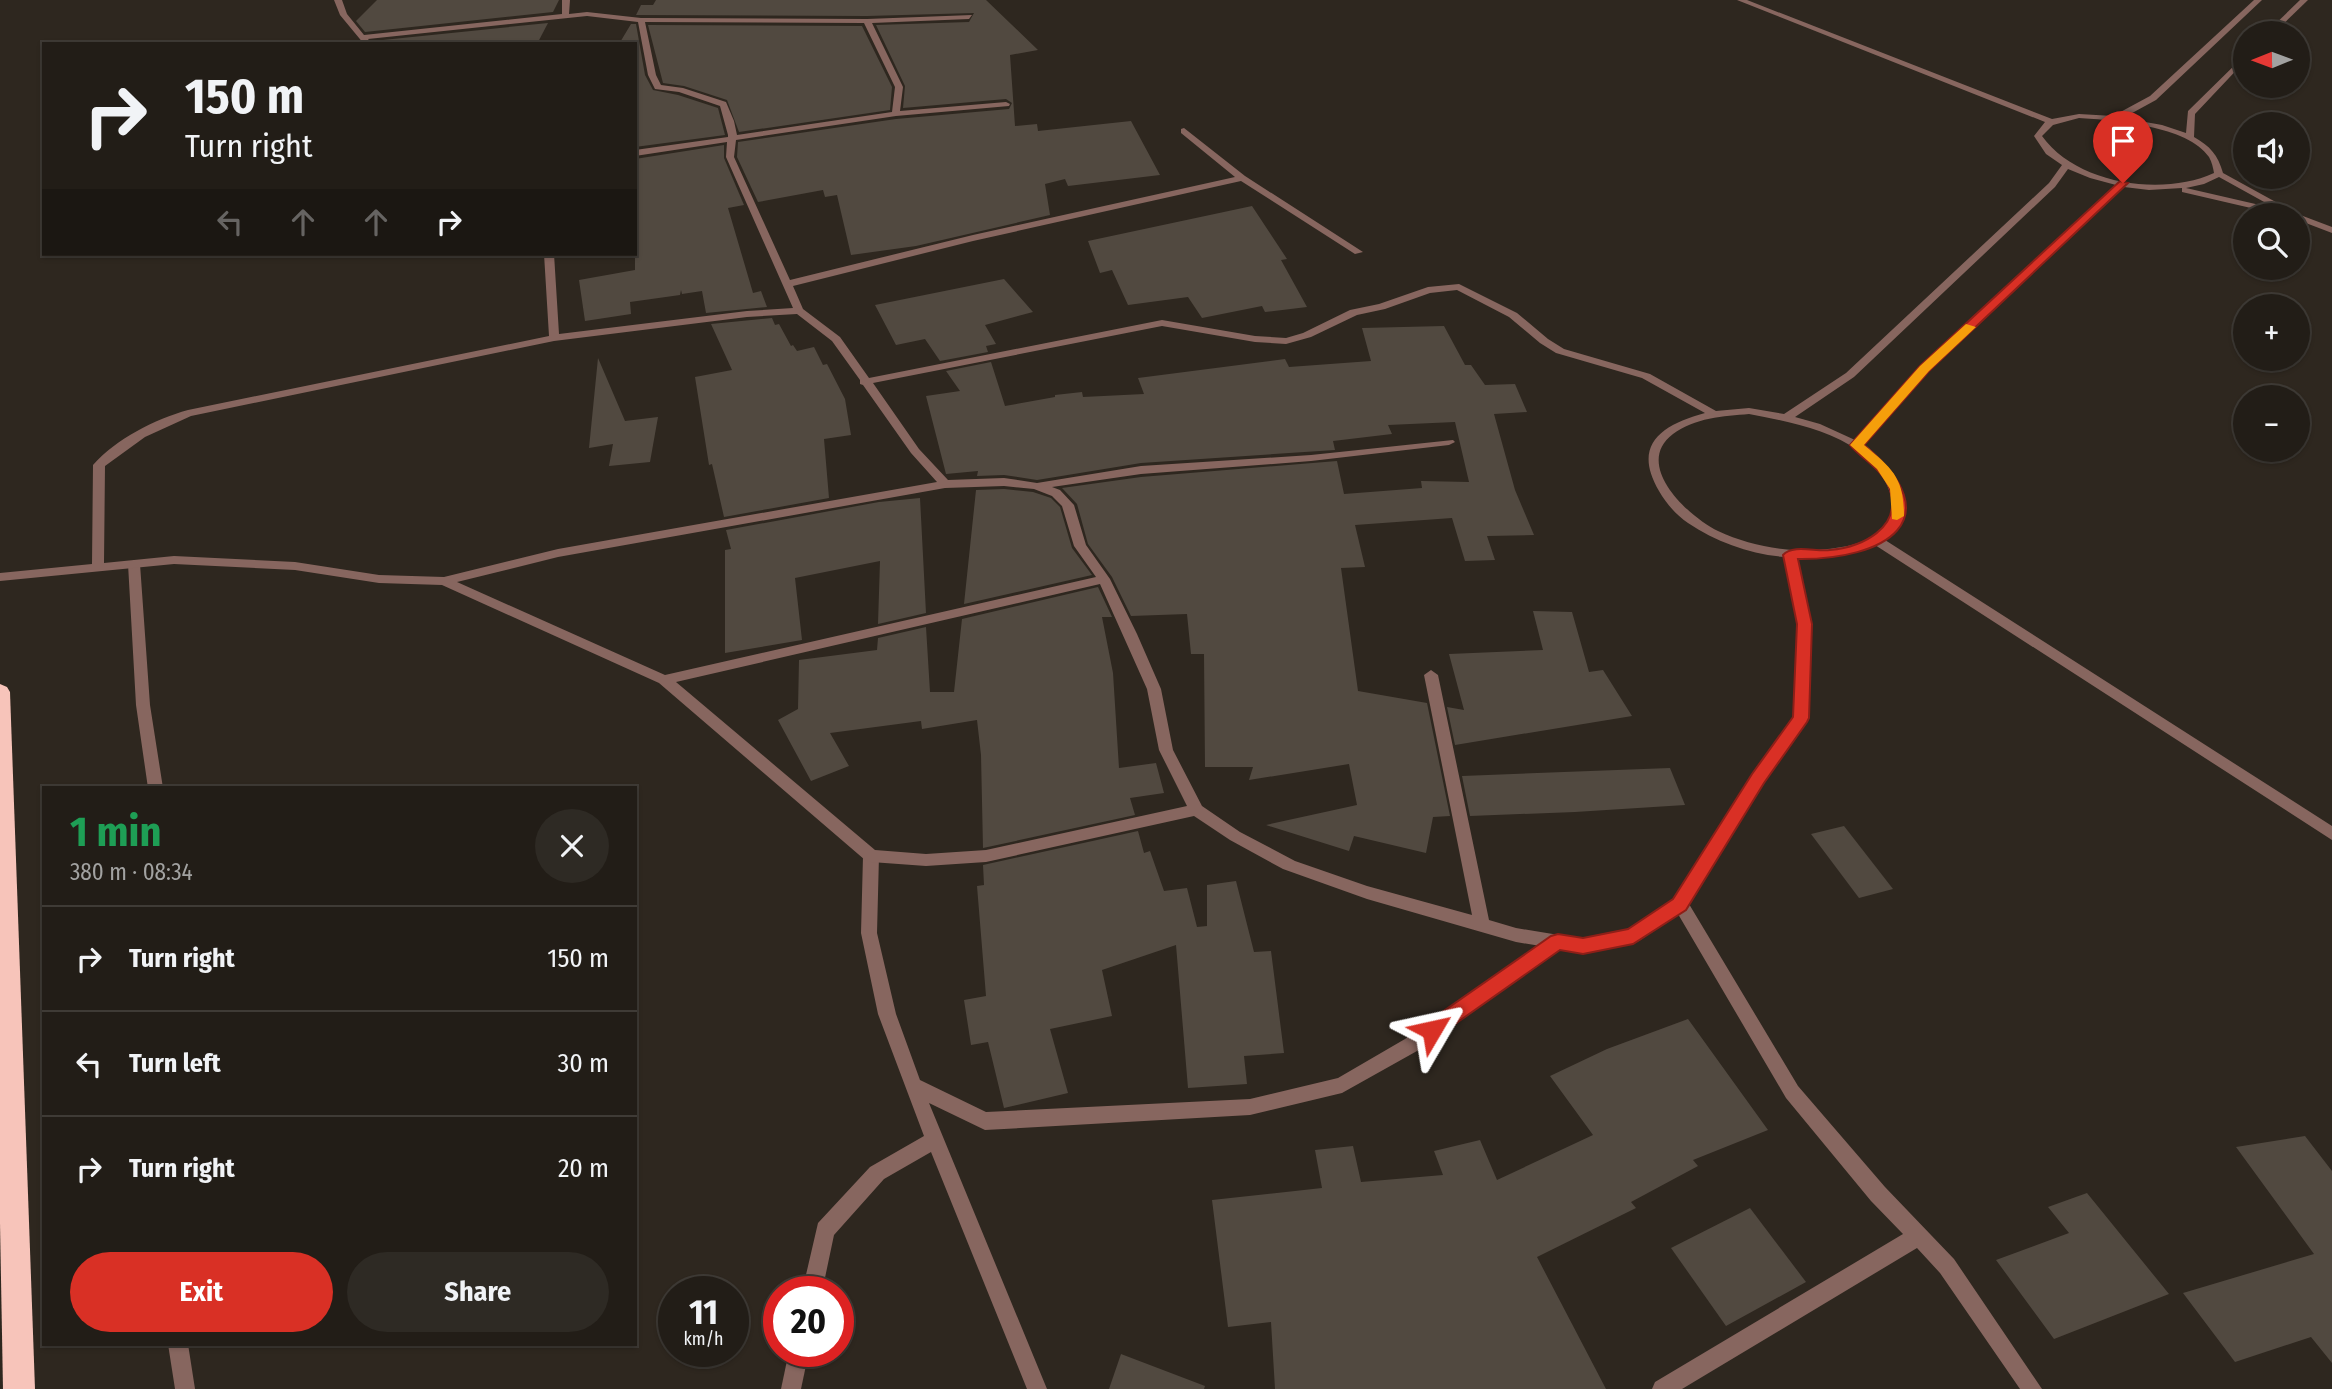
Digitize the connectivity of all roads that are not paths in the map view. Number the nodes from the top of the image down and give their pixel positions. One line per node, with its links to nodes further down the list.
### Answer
1 (338, 0): 11 (street)
2 (566, 0): 6 (street)
3 (1741, 0): 16 (street)
4 (2258, 0): 15 (street)
5 (2304, 0): 10 (street)
6 (565, 16): 8 (street); 11 (street)
7 (970, 17): 9 (street)
8 (641, 20): 9 (street); 18 (street)
9 (867, 21): 14 (street)
10 (2282, 21)
11 (366, 40)
12 (2233, 69): 19 (street)
13 (1006, 104): 14 (street)
14 (896, 114): 18 (street)
15 (2116, 118): 16 (street); 19 (street)
16 (2052, 122): 21 (street)
17 (1184, 131): 23 (street)
18 (732, 139): 20 (street); 32 (street)
19 (2190, 139): 22 (street)
20 (637, 153)
21 (2067, 164): 24 (street); 37 (street)
22 (2219, 174): 25 (street); 27 (street)
23 (1242, 178): 30 (street); 32 (street)
24 (2123, 183): 25 (street); 39 (street)
25 (2174, 188): 26 (street)
26 (2239, 203)
27 (2271, 203)
28 (2310, 222): 29 (street)
29 (2332, 230)
30 (1358, 252)
31 (549, 256): 34 (street)
32 (788, 285): 33 (street)
33 (800, 311): 34 (street); 35 (street)
34 (554, 338): 45 (street)
35 (864, 382): 36 (street); 40 (street)
36 (1712, 413): 37 (street); 43 (street)
37 (1788, 417): 39 (street)
38 (1449, 442): 41 (street)
39 (1857, 445): 42 (street)
40 (945, 484): 41 (street); 48 (street)
41 (1036, 486): 47 (street)
42 (1876, 540): 43 (street); 54 (street)
43 (1790, 555): 56 (street)
44 (134, 564): 45 (street); 48 (street); 52 (street)
45 (98, 567): 46 (street)
46 (0, 577)
47 (1104, 579): 50 (street); 53 (street)
48 (444, 581): 50 (street)
49 (1431, 675): 57 (street)
50 (664, 680): 55 (street)
51 (0, 692): 65 (highway)
52 (156, 786)
53 (1196, 810): 55 (street); 57 (street)
54 (2332, 834)
55 (871, 856): 59 (street)
56 (1680, 904): 58 (street); 61 (street)
57 (1482, 925): 58 (street)
58 (1558, 942): 59 (street)
59 (914, 1086): 60 (street)
60 (935, 1140): 62 (street); 70 (street)
61 (1919, 1236): 71 (street); 72 (street)
62 (815, 1276)
63 (0, 1302): 65 (highway)
64 (178, 1346): 68 (street)
65 (18, 1347): 67 (highway)
66 (796, 1367): 69 (street)
67 (19, 1389)
68 (185, 1389)
69 (791, 1389)
70 (1037, 1389)
71 (1662, 1389)
72 (2032, 1389)

